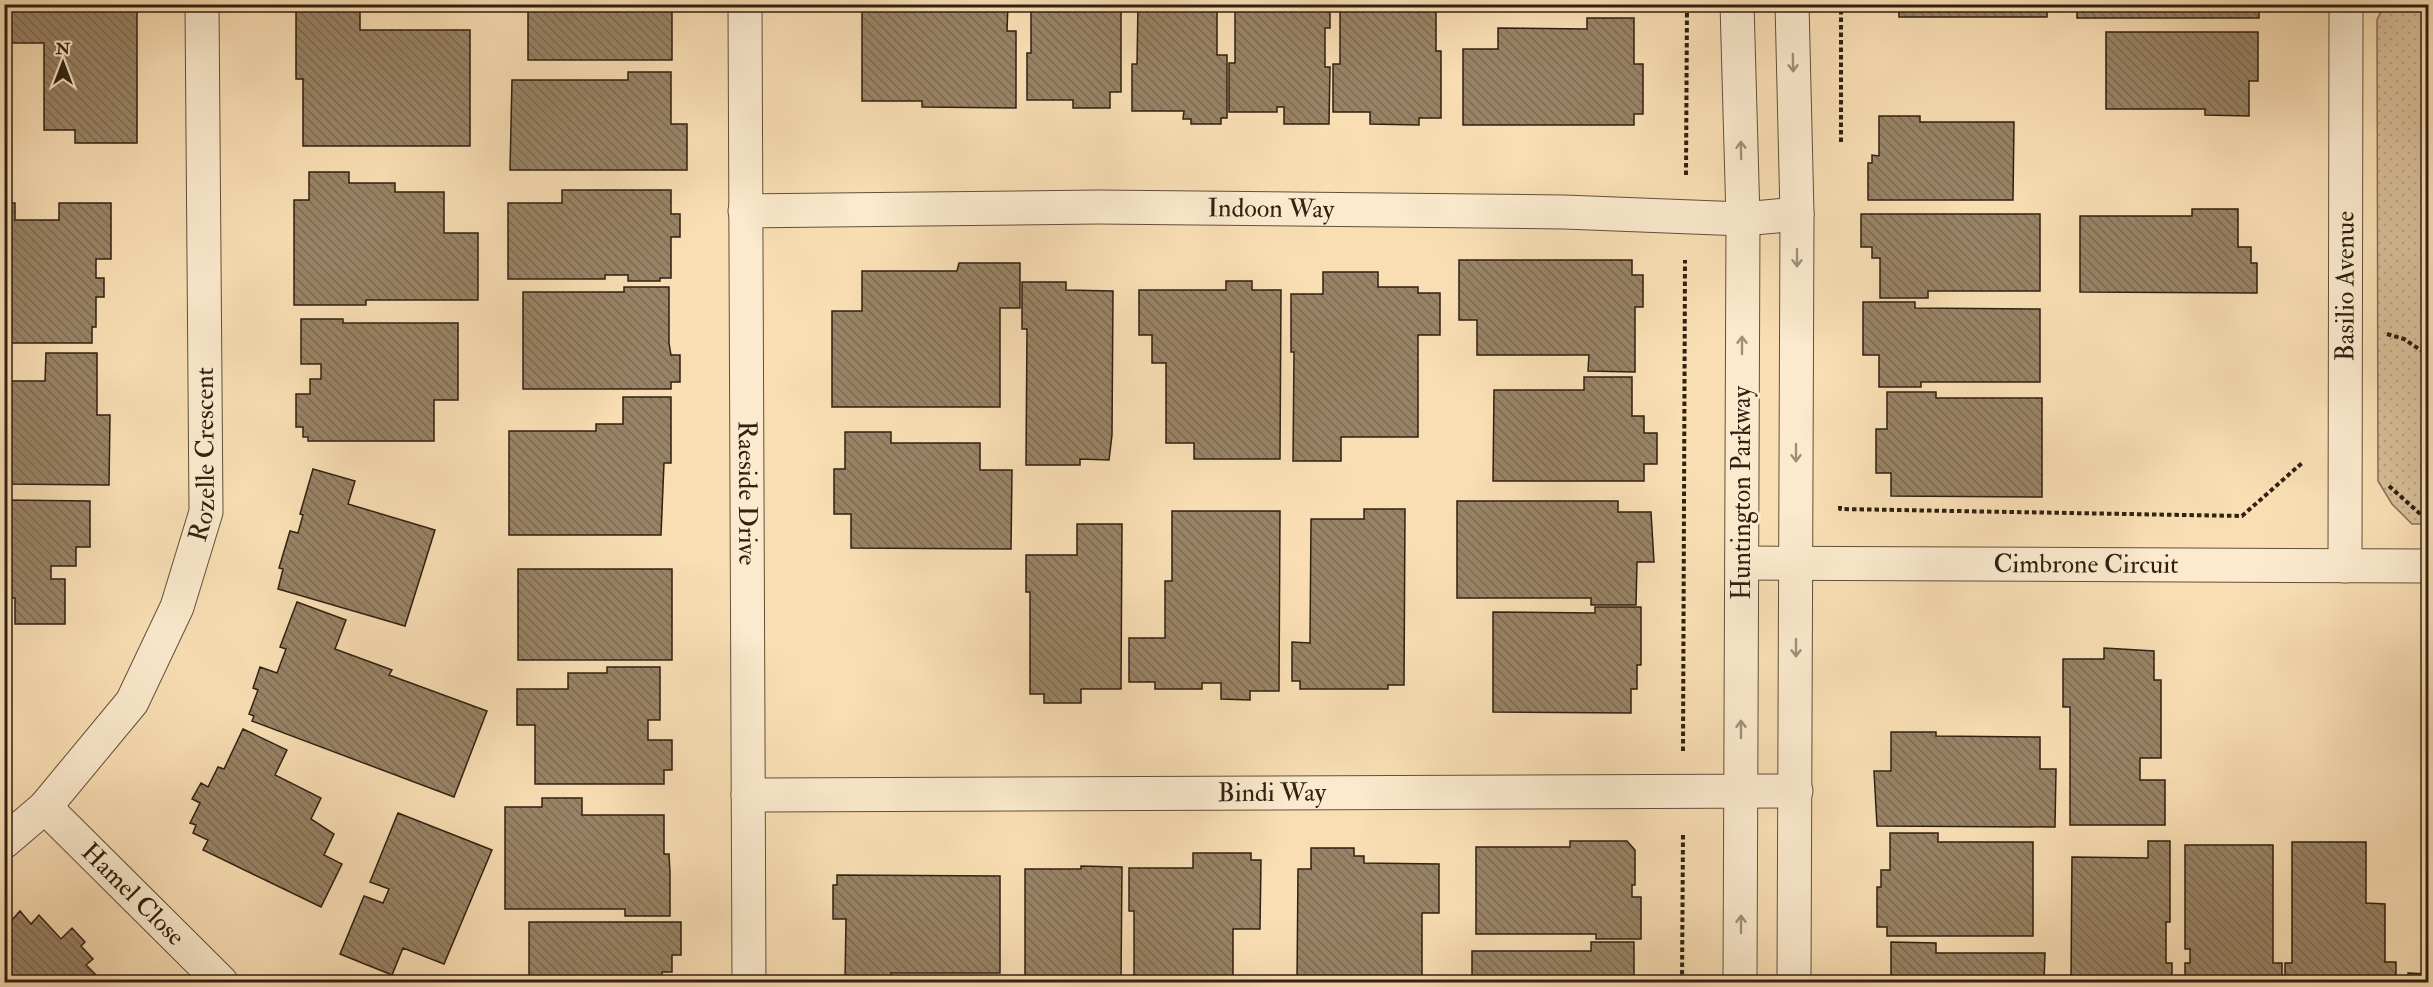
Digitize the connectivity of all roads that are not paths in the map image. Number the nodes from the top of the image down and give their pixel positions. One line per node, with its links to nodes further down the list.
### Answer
1 (202, 4): 16 (street, Rozelle Crescent)
2 (745, 4): 6 (street, Raeside Drive)
3 (1737, 4): 8 (street, Huntington Parkway, one-way to 3)
4 (1792, 4): 7 (street, one-way to 7)
5 (2346, 4): 11 (street, Basilio Avenue)
6 (745, 211): 8 (street, Indoon Way); 15 (street, Raeside Drive)
7 (1797, 214): 8 (street, Indoon Way); 10 (street, one-way to 10)
8 (1743, 219): 9 (street, Huntington Parkway, one-way to 8)
9 (1742, 564): 10 (street, Cimbrone Circuit); 14 (street, Huntington Parkway, one-way to 9)
10 (1796, 564): 11 (street, Cimbrone Circuit); 13 (street, one-way to 13)
11 (2345, 566): 12 (street, Cimbrone Circuit)
12 (2428, 566)
13 (1796, 791): 14 (street, Bindi Way); 21 (street)
14 (1741, 792): 15 (street, Bindi Way); 20 (street, Huntington Parkway, one-way to 14)
15 (748, 795): 19 (street, Raeside Drive)
16 (45, 807): 17 (street, Rozelle Crescent); 18 (street, Hamel Close)
17 (4, 842)
18 (221, 982)
19 (749, 982)
20 (1740, 982)
21 (1794, 982)

